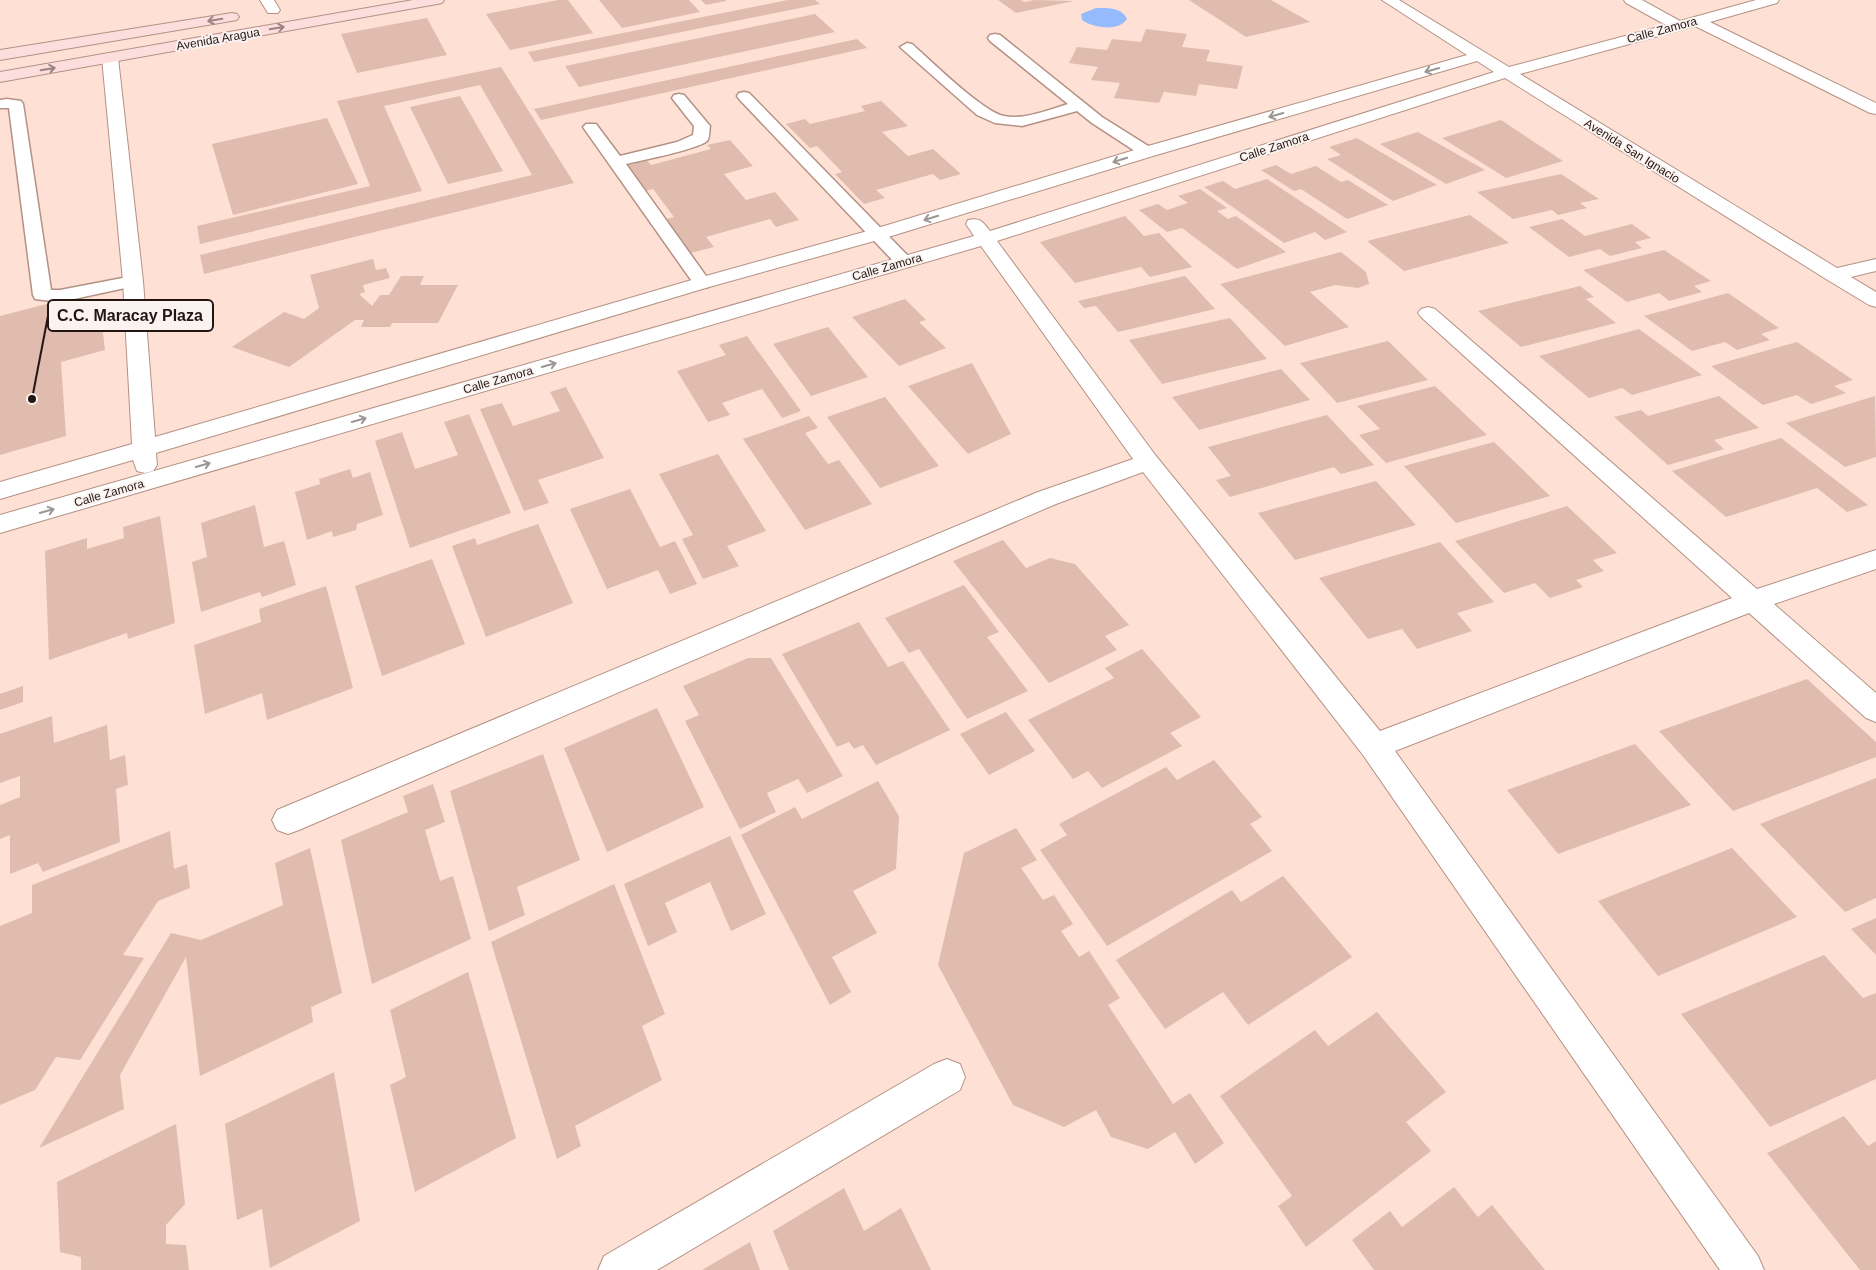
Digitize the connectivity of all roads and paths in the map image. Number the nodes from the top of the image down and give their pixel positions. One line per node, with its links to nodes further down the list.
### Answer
1 (437, 0): 12 (street, Avenida Aragua, one-way to 1)
2 (1389, 0): 11 (street, Avenida San Ignacio)
3 (1631, 0): 7 (street)
4 (1772, 0): 6 (street, Calle Zamora)
5 (274, 6): 10 (street, Avenida Aragua, one-way to 10)
6 (1697, 20): 7 (street, Calle Zamora); 19 (street)
7 (1679, 26): 13 (street, Calle Zamora)
8 (995, 38): 18 (lane)
9 (907, 47): 18 (lane)
10 (0, 56)
11 (1479, 56): 13 (street, Avenida San Ignacio); 21 (street, Calle Zamora, one-way to 21)
12 (110, 58): 14 (street, Avenida Aragua, one-way to 12); 29 (street)
13 (1506, 73): 25 (street, Calle Zamora); 28 (street, Avenida San Ignacio)
14 (0, 77)
15 (744, 96): 24 (lane)
16 (679, 98): 22 (lane)
17 (0, 104): 29 (lane)
18 (1079, 106): 21 (lane)
19 (1876, 109)
20 (591, 127): 22 (lane)
21 (1147, 152): 23 (street, Calle Zamora, one-way to 23)
22 (616, 162): 30 (lane)
23 (962, 208): 24 (street, Calle Zamora, one-way to 24); 25 (street)
24 (878, 234): 26 (lane); 30 (street, Calle Zamora)
25 (987, 238): 26 (street, Calle Zamora); 34 (street)
26 (904, 262): 35 (street, Calle Zamora, one-way to 26)
27 (1876, 265): 28 (street)
28 (1833, 275): 31 (street, Avenida San Ignacio)
29 (134, 282): 33 (street)
30 (702, 283): 33 (street, Calle Zamora)
31 (1876, 301)
32 (1428, 313): 39 (street)
33 (144, 447): 35 (street); 36 (street, Calle Zamora)
34 (1148, 462): 41 (street); 42 (street)
35 (147, 482): 37 (street, Calle Zamora, one-way to 35)
36 (0, 491)
37 (0, 524)
38 (1876, 559): 39 (street)
39 (1755, 600): 40 (street); 41 (street)
40 (1876, 710)
41 (1374, 746): 45 (street)
42 (288, 820)
43 (947, 1077): 44 (street)
44 (618, 1270)
45 (1744, 1270)

